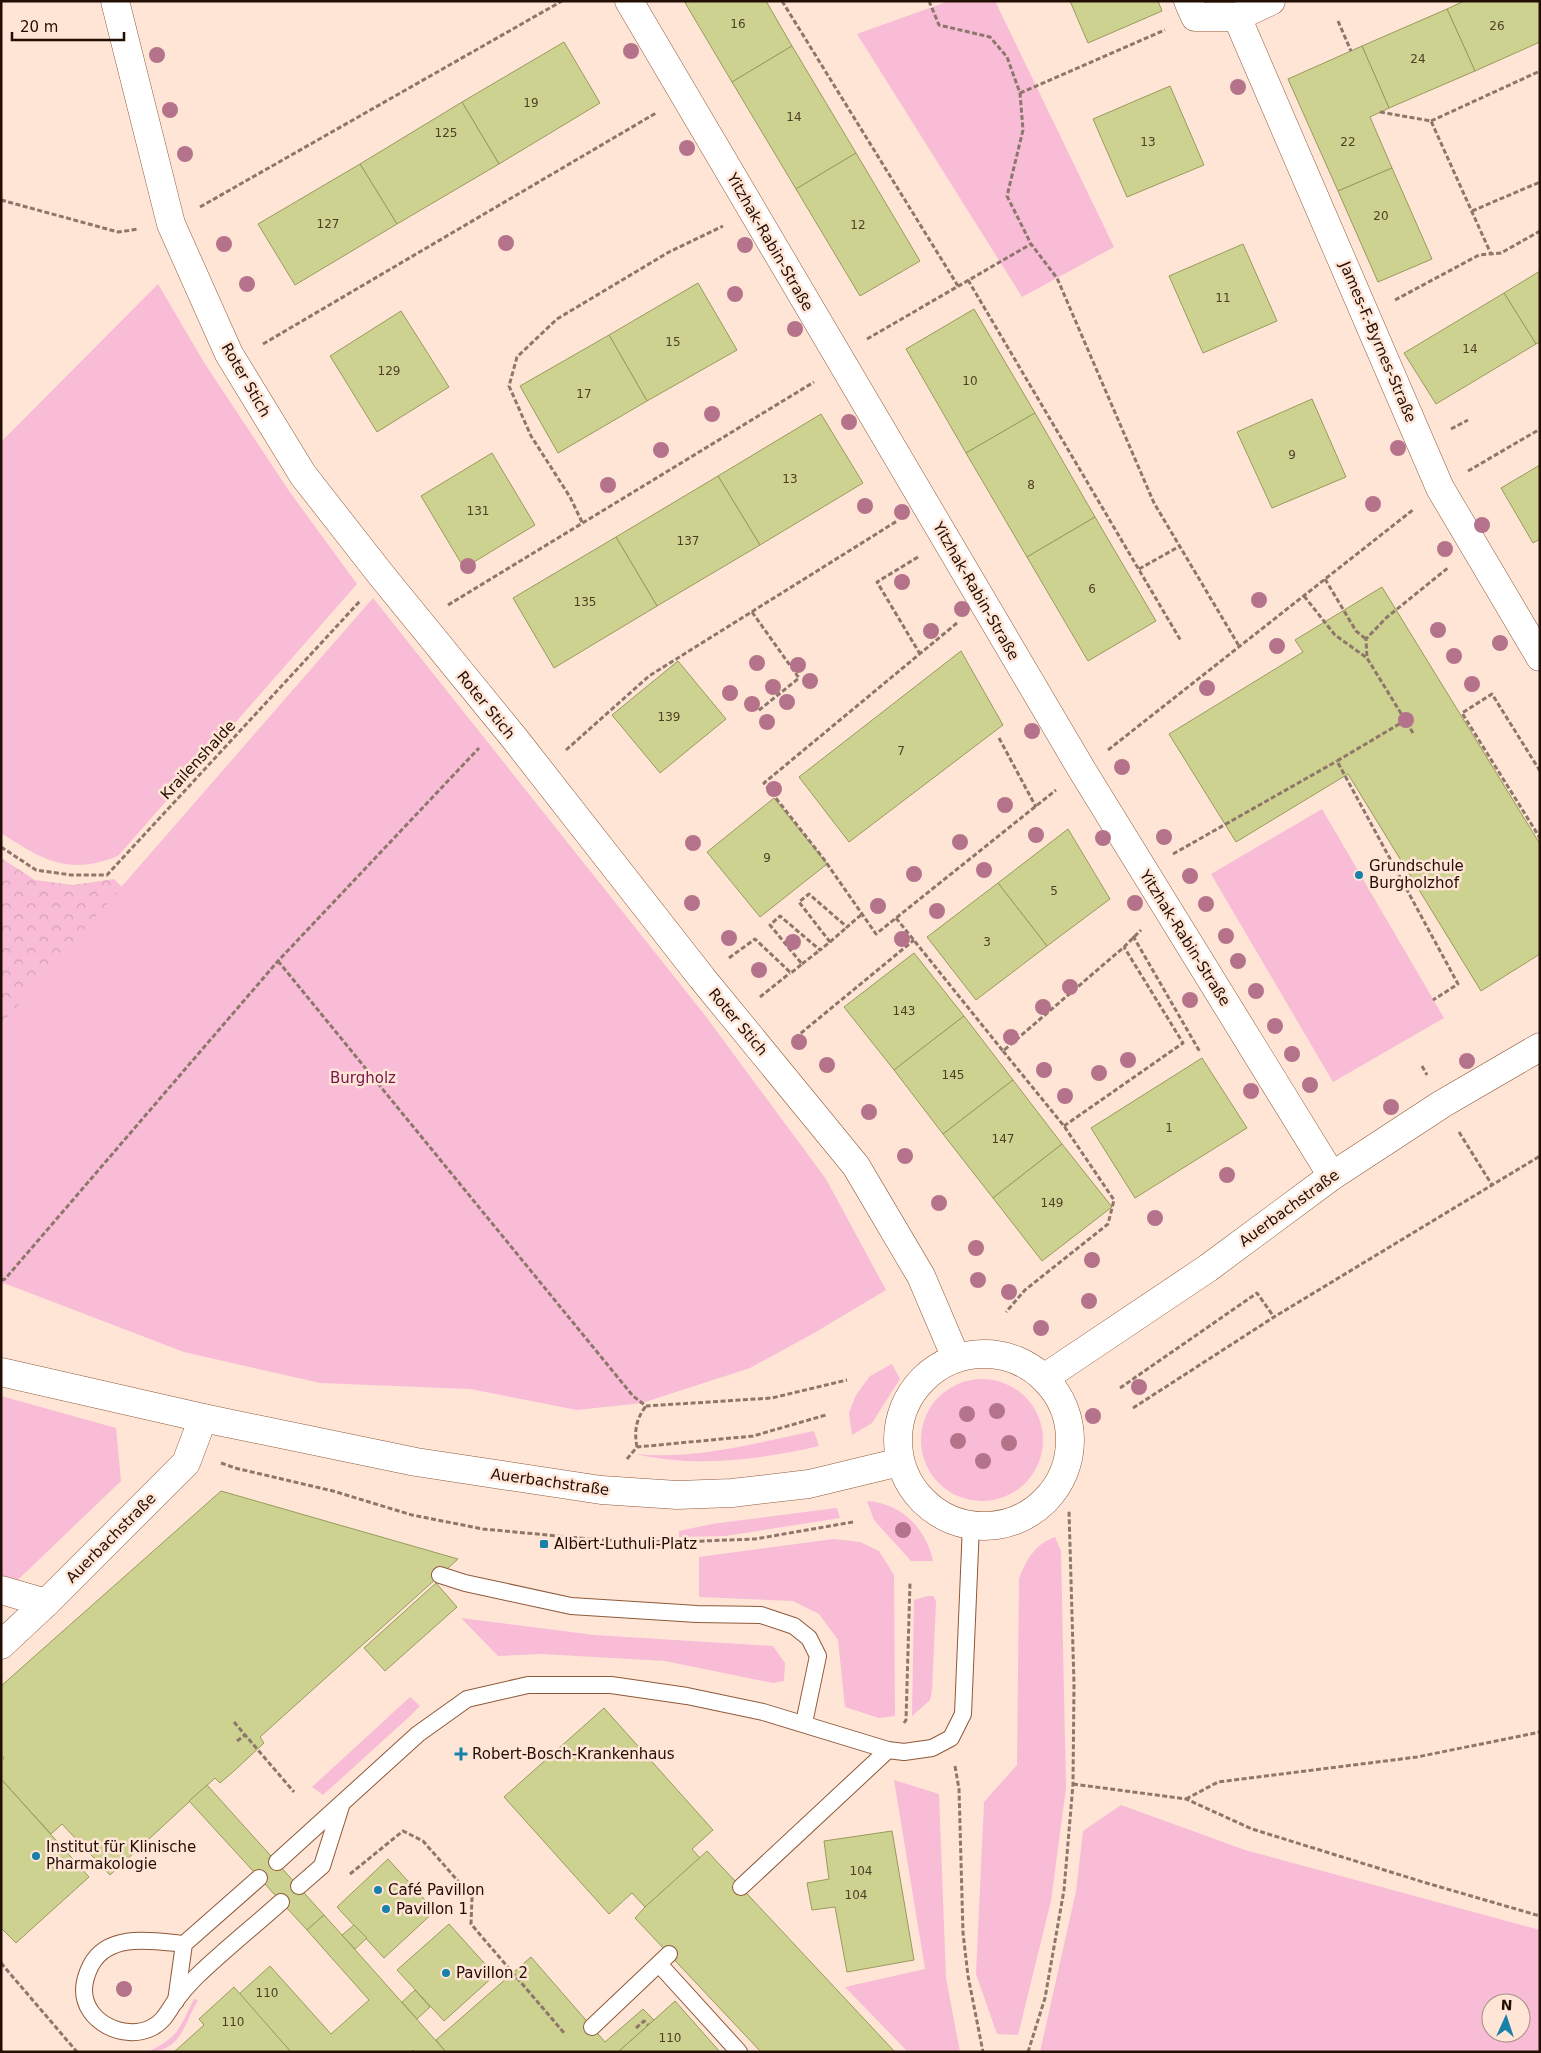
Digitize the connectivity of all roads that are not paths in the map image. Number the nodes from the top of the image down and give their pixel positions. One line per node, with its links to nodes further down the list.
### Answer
1 (114, 1): 9 (street, Roter Stich)
2 (628, 1): 8 (street, Yitzhak-Rabin-Straße)
3 (1271, 1): 5 (street)
4 (1192, 9): 5 (street)
5 (1237, 16): 6 (street, James-F.-Byrnes-Straße)
6 (1540, 656)
7 (1540, 1047): 8 (street, Auerbachstraße)
8 (1332, 1176): 11 (street, Auerbachstraße)
9 (956, 1358): 11 (street); 13 (street)
10 (1, 1372): 12 (street, Auerbachstraße)
11 (1044, 1378): 14 (street)
12 (203, 1418): 13 (street, Auerbachstraße); 17 (street, Auerbachstraße)
13 (900, 1462): 14 (street)
14 (971, 1525): 20 (lane)
15 (440, 1575): 19 (lane)
16 (1, 1590): 17 (street)
17 (46, 1603): 18 (street, Auerbachstraße)
18 (1, 1645)
19 (804, 1723): 20 (lane); 21 (lane)
20 (888, 1750): 25 (lane)
21 (341, 1804): 22 (lane); 24 (lane)
22 (277, 1862)
23 (259, 1878): 27 (lane)
24 (299, 1886)
25 (741, 1887)
26 (281, 1902): 28 (lane)
27 (184, 1944): 28 (lane); 28 (lane)
28 (176, 2000)
29 (592, 2027): 30 (lane)
30 (739, 2052)

